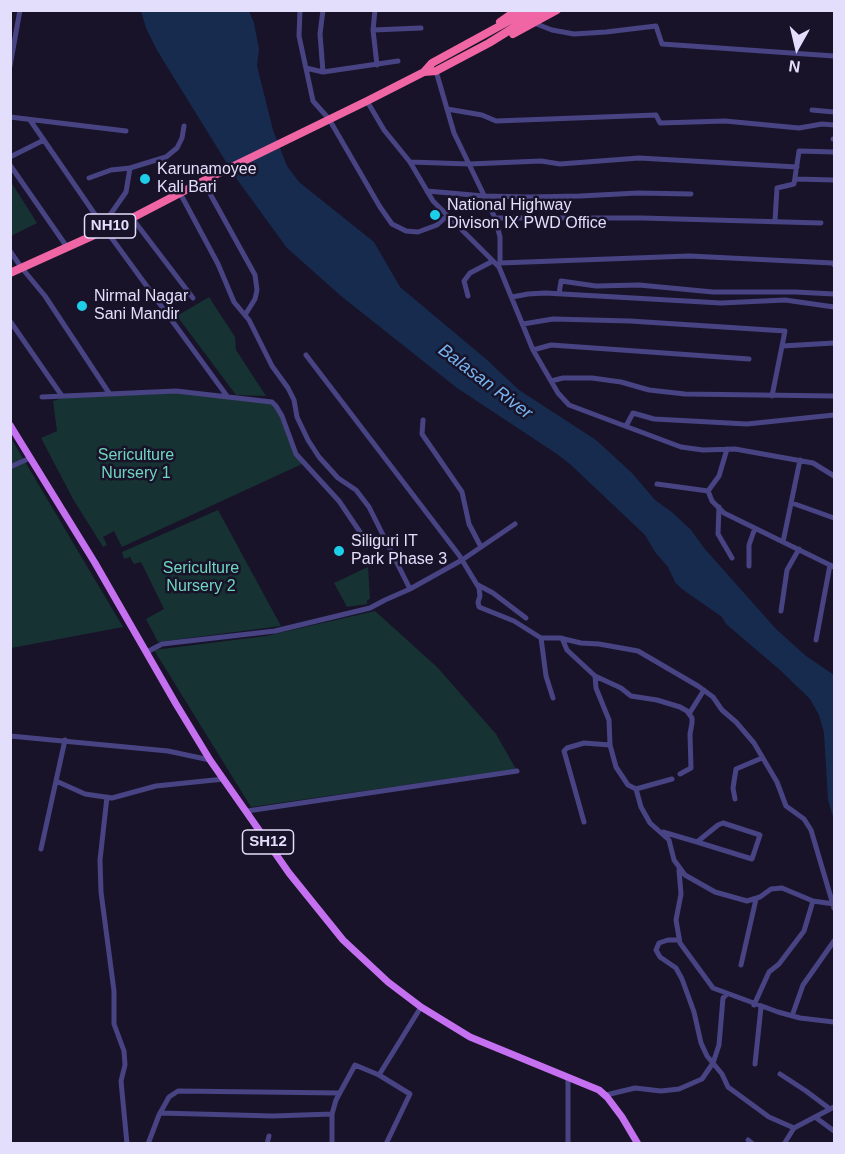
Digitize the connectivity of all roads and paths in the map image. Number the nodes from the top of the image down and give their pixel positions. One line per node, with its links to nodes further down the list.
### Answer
1 (20, 10): 12 (street)
2 (300, 10): 18 (street)
3 (323, 10): 20 (street)
4 (375, 10): 11 (street)
5 (517, 10): 13 (highway)
6 (529, 10): 13 (highway, NH10)
7 (542, 10): 13 (highway, NH10)
8 (557, 10): 9 (highway)
9 (534, 23): 13 (highway); 14 (street)
10 (421, 28): 11 (street)
11 (373, 30): 16 (street)
12 (13, 39): 17 (street)
13 (486, 40): 19 (highway, NH10); 21 (highway, NH10)
14 (834, 56)
15 (398, 61): 16 (street)
16 (377, 65): 20 (street)
17 (10, 66)
18 (306, 68): 20 (street); 27 (street)
19 (436, 71): 21 (highway, NH10); 23 (street)
20 (323, 72)
21 (424, 72): 22 (highway, NH10)
22 (367, 101): 27 (highway, NH10); 35 (street)
23 (447, 109): 29 (street); 36 (street)
24 (812, 110): 25 (street)
25 (834, 112)
26 (10, 117): 28 (street)
27 (329, 119): 41 (highway, NH10); 48 (street)
28 (30, 120): 31 (street); 32 (street)
29 (834, 124)
30 (184, 126): 39 (street)
31 (126, 131)
32 (44, 140): 34 (street); 53 (street)
33 (834, 152): 38 (street)
34 (10, 157)
35 (410, 162): 36 (street); 44 (street)
36 (469, 164): 38 (street); 47 (street)
37 (10, 165): 54 (street)
38 (797, 167): 42 (street)
39 (130, 168): 40 (street); 53 (street)
40 (89, 178)
41 (206, 179): 45 (highway, NH10); 66 (street)
42 (795, 179): 43 (street); 51 (street)
43 (834, 180)
44 (427, 191): 47 (street); 48 (street)
45 (180, 193): 49 (highway, NH10); 66 (street)
46 (691, 194): 47 (street)
47 (484, 196): 50 (street)
48 (447, 216): 56 (street)
49 (132, 218): 53 (highway, NH10); 64 (street)
50 (495, 218): 51 (street); 56 (street)
51 (775, 221): 52 (street)
52 (821, 223)
53 (104, 227): 54 (highway, NH10); 77 (street)
54 (67, 247): 58 (highway, NH10)
55 (10, 251): 58 (street)
56 (497, 263): 57 (street); 62 (street); 63 (street)
57 (834, 265)
58 (21, 267): 59 (highway, NH10); 75 (street)
59 (10, 273)
60 (559, 294): 61 (street); 63 (street); 65 (street)
61 (834, 294)
62 (468, 296)
63 (512, 297): 68 (street)
64 (193, 298)
65 (834, 307)
66 (245, 315): 106 (street)
67 (10, 321): 76 (street)
68 (523, 324): 70 (street); 71 (street)
69 (834, 343): 70 (street)
70 (782, 345): 78 (street)
71 (533, 350): 73 (street); 74 (street)
72 (306, 355): 102 (street)
73 (749, 359)
74 (551, 381): 78 (street); 84 (street)
75 (110, 393): 76 (street); 77 (street)
76 (62, 396): 80 (street)
77 (227, 396): 97 (street)
78 (772, 396): 79 (street)
79 (834, 396)
80 (42, 397)
81 (834, 416): 84 (street)
82 (423, 420): 99 (street)
83 (10, 425): 86 (main road, SH12)
84 (627, 426): 85 (street)
85 (727, 449): 87 (street); 91 (street)
86 (30, 458): 88 (street); 112 (main road, SH12)
87 (800, 460): 89 (street); 92 (street)
88 (10, 467)
89 (834, 476)
90 (657, 484): 91 (street)
91 (708, 491): 93 (street)
92 (792, 503): 94 (street); 98 (street)
93 (719, 507): 96 (street); 101 (street)
94 (834, 518)
95 (515, 524): 99 (street)
96 (755, 528): 98 (street); 103 (street)
97 (362, 535)
98 (783, 542): 100 (street)
99 (481, 547): 102 (street)
100 (799, 549): 104 (street); 107 (street)
101 (732, 558)
102 (462, 560): 105 (street); 106 (street)
103 (749, 566)
104 (832, 566): 111 (street)
105 (476, 584): 108 (street); 109 (street)
106 (410, 589): 112 (street)
107 (781, 611)
108 (526, 618)
109 (541, 638): 110 (street); 115 (street)
110 (562, 638): 113 (street); 114 (street)
111 (816, 640)
112 (147, 652): 121 (main road, SH12)
113 (595, 676): 116 (street); 119 (street)
114 (704, 690): 116 (street); 120 (street)
115 (553, 698)
116 (689, 714): 123 (street)
117 (10, 736): 118 (street)
118 (65, 740): 121 (street); 126 (street)
119 (610, 745): 127 (street); 131 (street)
120 (762, 758): 129 (street); 138 (street)
121 (210, 760): 124 (main road, SH12)
122 (517, 771): 130 (street)
123 (680, 774)
124 (224, 779): 128 (street); 130 (main road, SH12)
125 (672, 779): 127 (street)
126 (56, 781): 128 (street); 134 (street)
127 (636, 789): 132 (street)
128 (107, 797): 162 (street)
129 (735, 800)
130 (247, 811): 144 (main road, SH12)
131 (584, 822)
132 (661, 831): 133 (street); 135 (street)
133 (697, 843): 133 (street)
134 (41, 849)
135 (679, 868): 136 (street); 139 (street)
136 (756, 899): 137 (street); 141 (street)
137 (813, 901): 138 (street); 143 (street)
138 (834, 905)
139 (680, 940): 142 (street); 148 (street)
140 (834, 941): 146 (street)
141 (741, 965)
142 (727, 994): 143 (street); 148 (street)
143 (754, 1005): 145 (street)
144 (421, 1007): 151 (street); 152 (main road, SH12)
145 (761, 1007): 146 (street); 149 (street)
146 (792, 1016): 147 (street)
147 (834, 1022)
148 (713, 1063): 154 (street); 159 (street)
149 (755, 1064)
150 (780, 1074): 155 (street)
151 (379, 1075): 153 (street); 166 (street)
152 (568, 1077): 154 (main road, SH12); 167 (street)
153 (340, 1094): 156 (street); 157 (street)
154 (606, 1095): 168 (main road, SH12)
155 (832, 1108): 158 (street)
156 (160, 1113): 157 (street); 163 (street)
157 (332, 1114): 165 (street)
158 (815, 1117): 159 (street); 160 (street)
159 (794, 1128): 169 (street)
160 (834, 1131)
161 (269, 1136): 164 (street)
162 (127, 1143)
163 (148, 1143)
164 (267, 1143)
165 (332, 1143)
166 (386, 1143)
167 (568, 1143)
168 (638, 1143)
169 (784, 1143)

